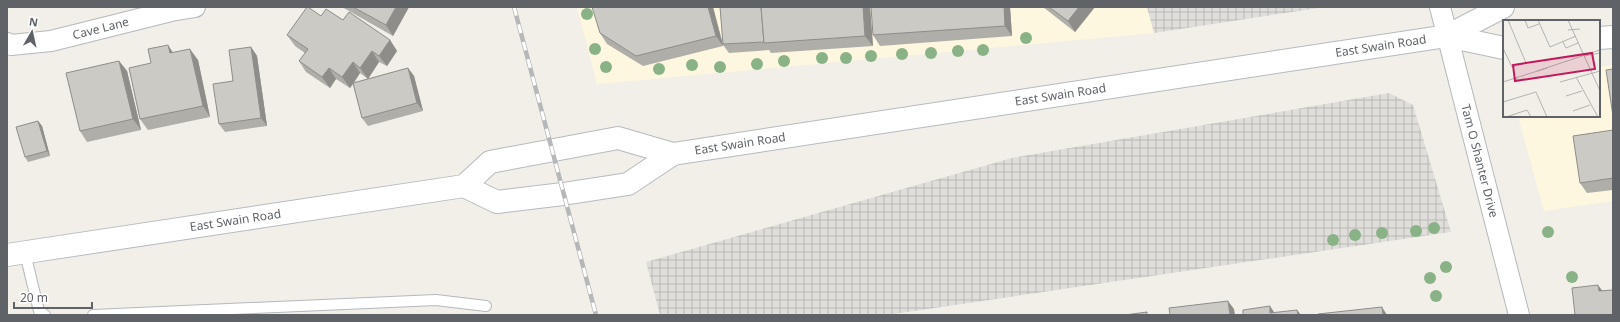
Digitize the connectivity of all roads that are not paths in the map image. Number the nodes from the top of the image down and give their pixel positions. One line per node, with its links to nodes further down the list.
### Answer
1 (195, 7): 7 (street, Cave Lane)
2 (1440, 7): 4 (street, Tam O Shanter Drive)
3 (1502, 7): 4 (main road, East Swain Road)
4 (1447, 36): 8 (main road, East Swain Road); 9 (main road, East Swain Road); 15 (street, Tam O Shanter Drive)
5 (1613, 37): 6 (main road)
6 (1600, 38)
7 (7, 43)
8 (1503, 48)
9 (673, 154): 10 (main road, East Swain Road); 10 (main road, East Swain Road)
10 (464, 186): 11 (main road, East Swain Road)
11 (16, 254): 13 (lane)
12 (486, 306): 14 (lane)
13 (45, 315)
14 (93, 315)
15 (1519, 315)

